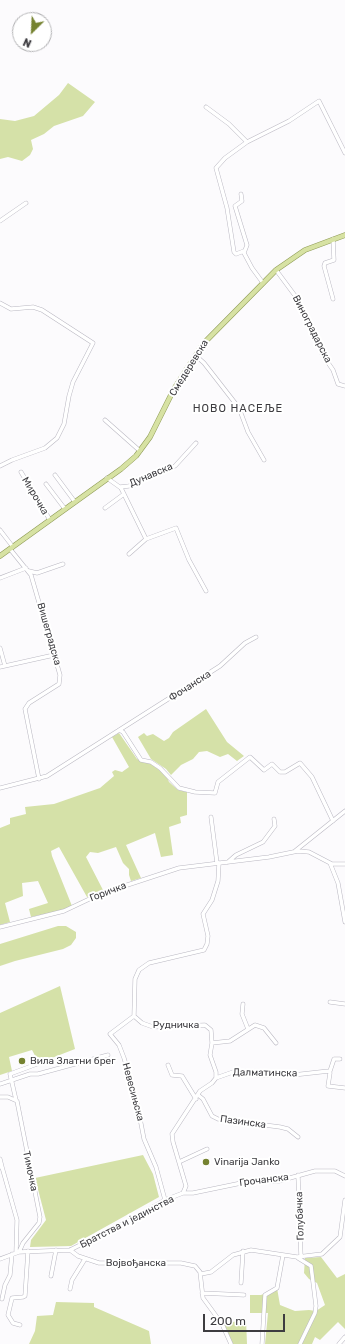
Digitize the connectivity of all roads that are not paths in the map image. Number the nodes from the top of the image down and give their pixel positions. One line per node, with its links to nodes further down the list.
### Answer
1 (206, 108): 2 (street)
2 (247, 142): 3 (street); 9 (street)
3 (345, 153)
4 (241, 194): 9 (street)
5 (26, 203): 6 (street)
6 (0, 221)
7 (345, 235): 8 (main road, Смедеревска)
8 (333, 239): 10 (main road, Смедеревска); 12 (street)
9 (244, 251): 11 (street)
10 (276, 270): 11 (main road, Смедеревска); 15 (street, Виноградарска)
11 (263, 283): 14 (main road, Смедеревска)
12 (333, 299)
13 (0, 303): 20 (street)
14 (195, 355): 18 (main road, Смедеревска); 19 (street)
15 (345, 386)
16 (105, 420): 18 (street)
17 (196, 444): 25 (street, Дунавска)
18 (140, 450): 23 (main road, Смедеревска)
19 (264, 460)
20 (0, 466)
21 (21, 472): 30 (street, Мирочка)
22 (55, 475): 27 (street)
23 (107, 478): 25 (street, Дунавска); 27 (main road, Смедеревска)
24 (46, 484): 29 (street)
25 (120, 487): 26 (street, Дунавска)
26 (124, 494): 28 (street, Дунавска); 32 (street, Дунавска)
27 (75, 502): 29 (main road, Смедеревска)
28 (105, 508)
29 (64, 509): 30 (main road, Смедеревска)
30 (50, 520): 33 (main road, Смедеревска)
31 (0, 530): 33 (street, Вишеградска)
32 (146, 539): 34 (street); 39 (street)
33 (11, 548): 35 (main road, Смедеревска); 37 (street, Вишеградска)
34 (128, 554)
35 (0, 556)
36 (63, 564): 37 (street)
37 (28, 570): 38 (street); 42 (street, Вишеградска)
38 (0, 578)
39 (206, 591)
40 (256, 638): 45 (street, Фочанска)
41 (0, 648): 43 (street)
42 (54, 655): 43 (street); 46 (street, Вишеградска)
43 (5, 666): 44 (street)
44 (0, 667)
45 (119, 730): 46 (street, Фочанска); 51 (street)
46 (39, 779): 47 (street, Фочанска)
47 (0, 788)
48 (345, 811): 51 (street)
49 (211, 817): 54 (street)
50 (274, 819): 53 (street, Горичка)
51 (333, 821): 52 (street)
52 (295, 851): 53 (street, Горичка); 55 (street, Горичка)
53 (228, 862): 54 (street, Горичка)
54 (218, 863): 58 (street, Горичка); 62 (street)
55 (330, 864): 56 (street, Горичка); 57 (street)
56 (345, 864)
57 (345, 922)
58 (0, 927)
59 (330, 1002): 61 (street)
60 (243, 1004): 63 (street)
61 (345, 1004)
62 (134, 1016): 64 (street, Рудничка); 86 (street, Невесињска)
63 (248, 1029): 64 (street); 65 (street)
64 (212, 1043): 71 (street, Рудничка)
65 (276, 1043)
66 (108, 1055): 72 (street)
67 (340, 1059): 70 (street)
68 (37, 1064): 72 (street)
69 (168, 1065): 76 (street)
70 (330, 1071): 71 (street, Далматинска); 74 (street)
71 (216, 1078): 76 (street)
72 (11, 1079): 73 (street); 77 (street, Тимочка)
73 (0, 1084)
74 (345, 1088)
75 (0, 1097): 77 (street)
76 (197, 1097): 78 (street, Пазинска); 81 (street)
77 (17, 1101): 92 (street, Тимочка)
78 (298, 1136)
79 (207, 1149): 81 (street)
80 (0, 1159): 82 (street)
81 (179, 1162): 85 (street)
82 (1, 1167): 92 (street)
83 (298, 1175): 84 (street, Грочанска); 85 (street, Грочанска); 95 (street, Голубачка)
84 (345, 1176)
85 (183, 1193): 86 (street, Братства и јединства)
86 (165, 1200): 89 (street, Братства и јединства)
87 (345, 1200): 95 (street)
88 (56, 1250): 89 (street, Братства и јединства); 90 (street, Братства и јединства); 99 (street)
89 (70, 1250): 97 (street, Војвођанска)
90 (28, 1251): 92 (street, Братства и јединства); 105 (street)
91 (243, 1251): 93 (street); 98 (street); 100 (street)
92 (16, 1253): 96 (street, Братства и јединства); 104 (street)
93 (283, 1255): 94 (street); 108 (street)
94 (295, 1257): 95 (street); 109 (street)
95 (301, 1257)
96 (0, 1259)
97 (85, 1259): 98 (street, Војвођанска); 101 (street)
98 (201, 1274): 102 (street)
99 (51, 1276)
100 (241, 1283)
101 (70, 1289)
102 (202, 1293): 103 (street); 107 (street)
103 (244, 1295)
104 (2, 1299)
105 (20, 1325)
106 (345, 1337): 110 (street)
107 (230, 1344)
108 (262, 1344)
109 (300, 1344)
110 (339, 1344)

